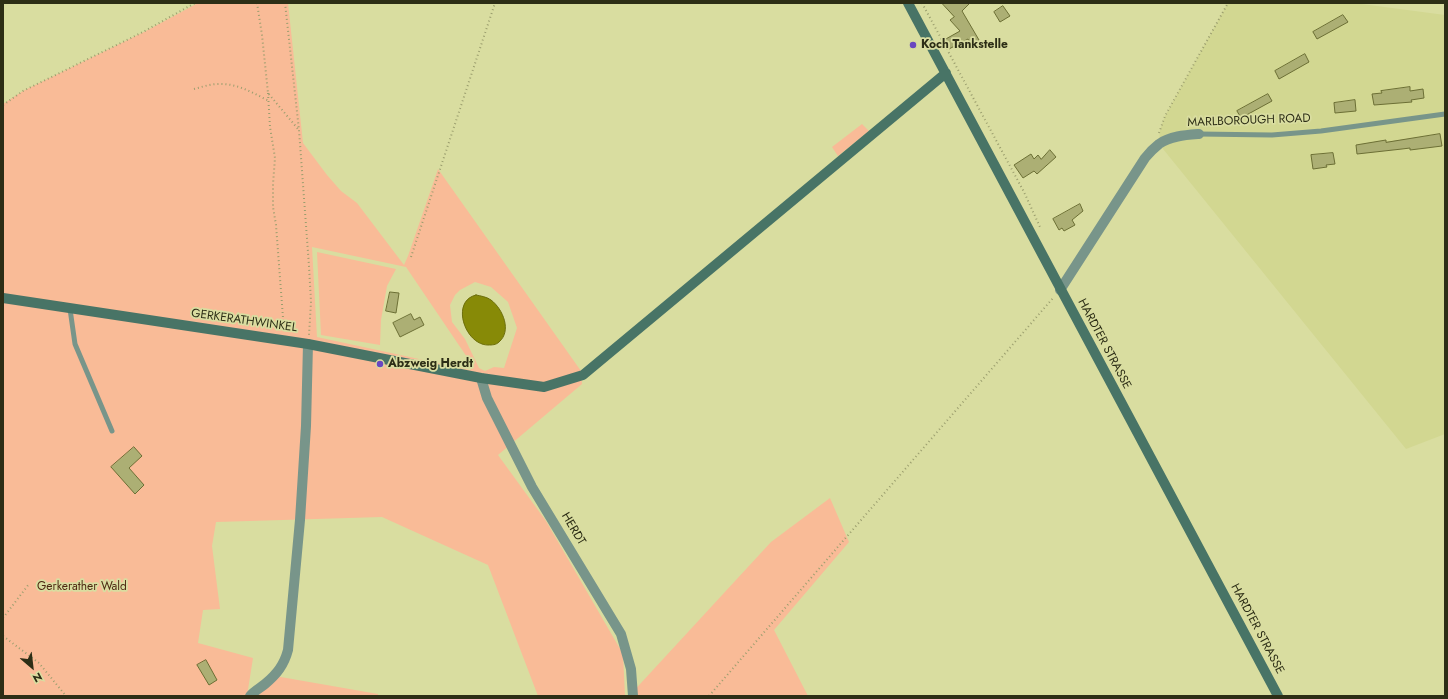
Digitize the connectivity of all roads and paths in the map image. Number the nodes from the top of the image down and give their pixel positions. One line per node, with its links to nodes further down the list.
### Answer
1 (195, 3): 11 (path)
2 (257, 3): 9 (path)
3 (285, 3): 13 (path)
4 (495, 3): 16 (path)
5 (908, 3): 7 (street, HARDTER STRASSE)
6 (1228, 3): 15 (path)
7 (946, 73): 17 (street, HARDTER STRASSE); 22 (street, GERKERATHWINKEL)
8 (194, 89): 10 (path)
9 (268, 93): 10 (path); 13 (path)
10 (268, 101): 20 (path)
11 (3, 105)
12 (1445, 114): 14 (lane, MARLBOROUGH ROAD)
13 (299, 130): 21 (path)
14 (1199, 134): 15 (street, MARLBOROUGH ROAD)
15 (1158, 144): 17 (street, MARLBOROUGH ROAD)
16 (411, 257)
17 (1060, 290): 30 (path); 31 (street, HARDTER STRASSE)
18 (3, 298): 19 (street, GERKERATHWINKEL)
19 (70, 309): 20 (street, GERKERATHWINKEL); 23 (lane)
20 (285, 340): 21 (street, GERKERATHWINKEL)
21 (308, 344): 22 (street, GERKERATHWINKEL); 28 (street)
22 (480, 378): 29 (street, HERDT)
23 (112, 431)
24 (29, 584): 25 (path)
25 (3, 618)
26 (3, 636): 27 (path)
27 (66, 696)
28 (250, 696)
29 (633, 696)
30 (709, 696)
31 (1278, 696)

